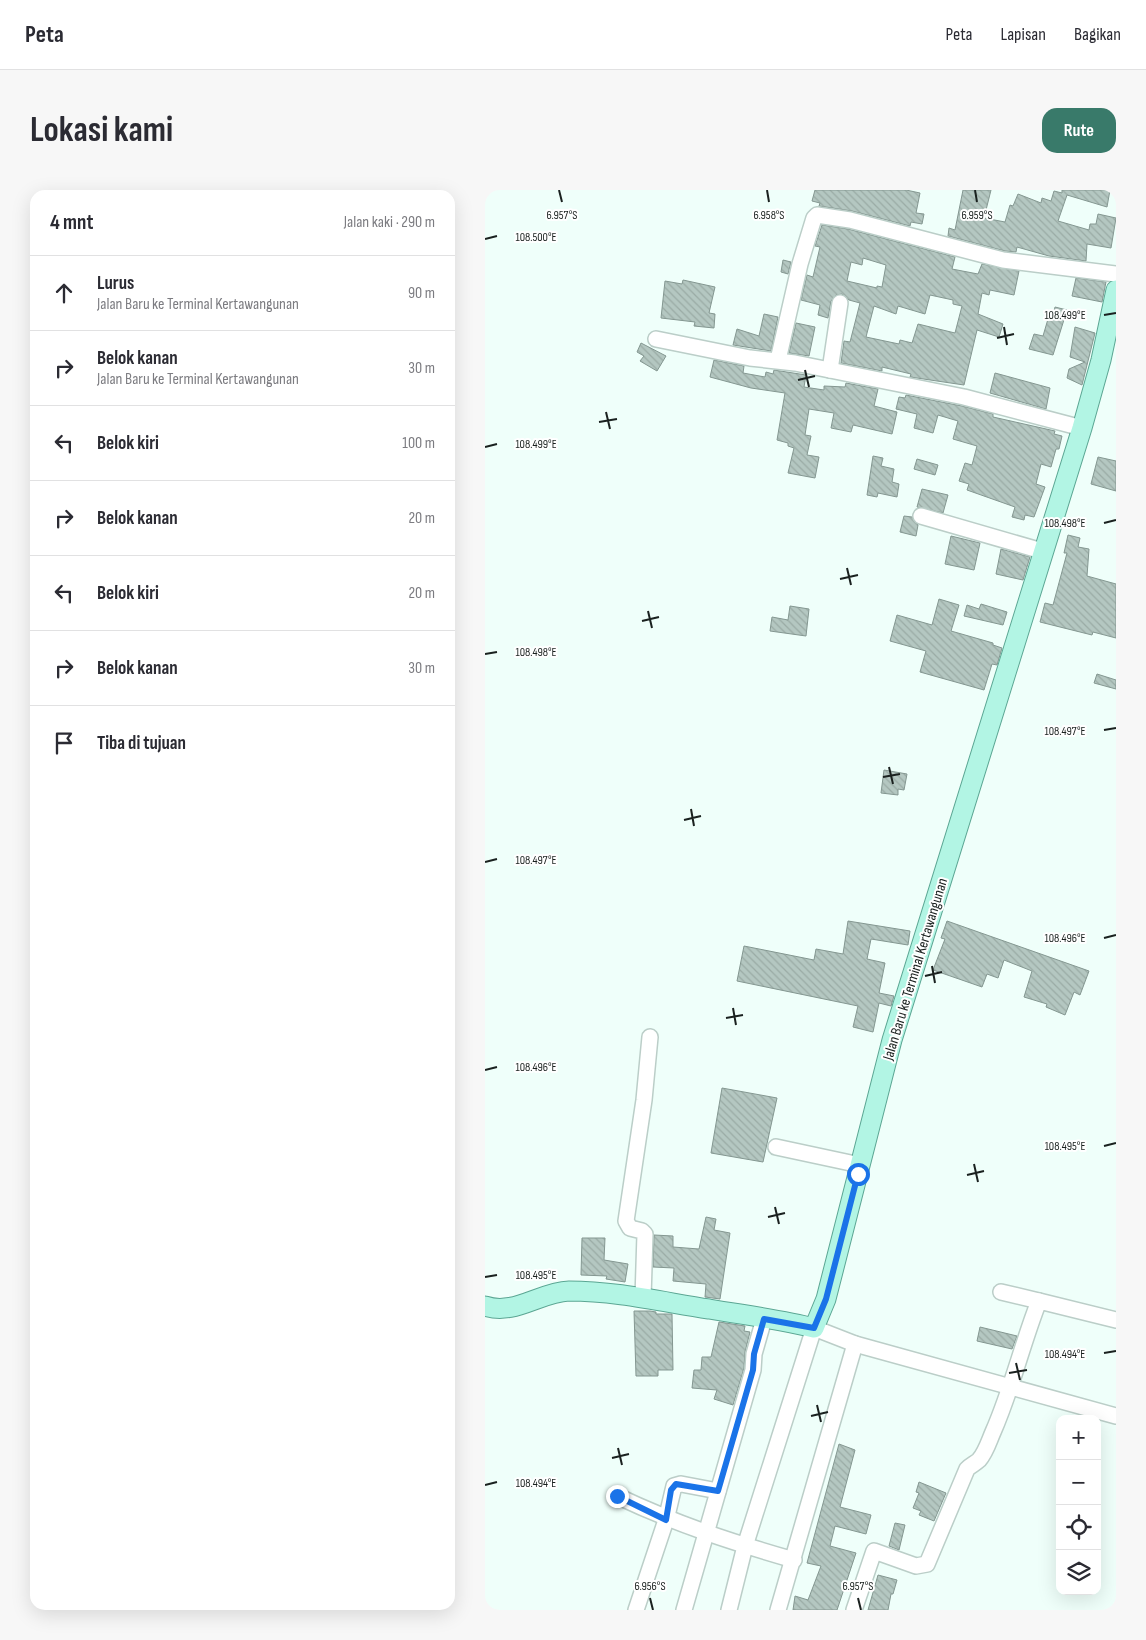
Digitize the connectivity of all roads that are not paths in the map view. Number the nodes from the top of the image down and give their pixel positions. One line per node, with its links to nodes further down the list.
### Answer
1 (1116, 274): 5 (street)
2 (1116, 290): 7 (main road, Jalan Baru ke Terminal Kertawangunan)
3 (840, 303): 6 (street)
4 (656, 339): 5 (street)
5 (777, 360): 6 (street)
6 (830, 370): 7 (street)
7 (1082, 428): 9 (main road, Jalan Baru ke Terminal Kertawangunan)
8 (921, 516): 9 (street)
9 (1042, 551): 12 (main road, Jalan Baru ke Terminal Kertawangunan)
10 (650, 1037): 14 (street)
11 (776, 1147): 12 (street)
12 (860, 1165): 19 (main road, Jalan Baru ke Terminal Kertawangunan)
13 (1001, 1292): 15 (street)
14 (643, 1298): 16 (main road); 17 (main road)
15 (1039, 1301): 18 (street); 21 (street)
16 (485, 1306)
17 (764, 1319): 19 (main road); 23 (street)
18 (1116, 1320)
19 (814, 1328): 20 (street); 27 (street)
20 (855, 1344): 21 (street); 28 (street)
21 (1011, 1387): 22 (street); 33 (street)
22 (1116, 1416)
23 (718, 1491): 25 (street); 26 (street)
24 (617, 1496): 25 (street)
25 (666, 1520): 26 (street); 29 (street)
26 (707, 1532): 27 (street); 30 (street)
27 (745, 1546): 28 (street); 31 (street)
28 (794, 1560): 32 (street)
29 (636, 1610)
30 (684, 1610)
31 (729, 1610)
32 (778, 1610)
33 (854, 1610)

